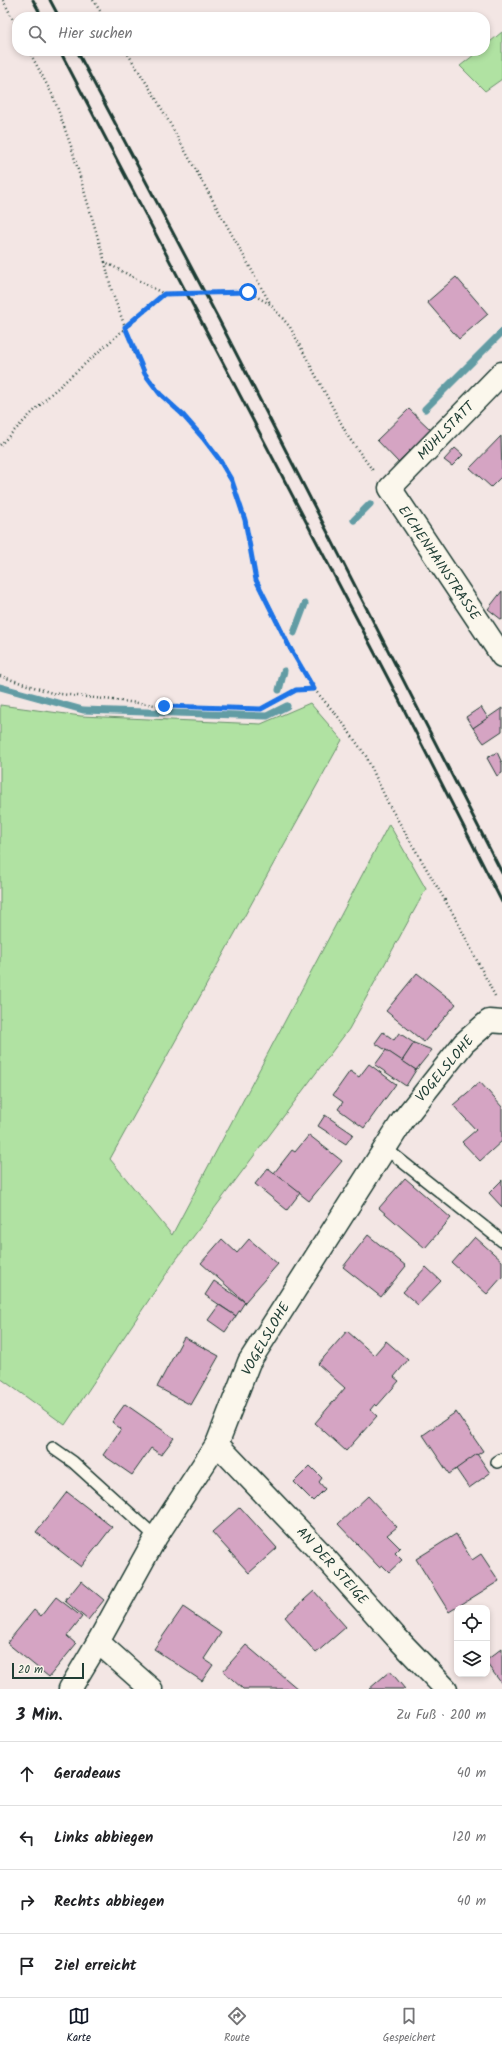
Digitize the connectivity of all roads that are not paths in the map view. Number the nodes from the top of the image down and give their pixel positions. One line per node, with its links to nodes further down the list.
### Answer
1 (502, 374): 2 (street, MÜHLSTATT)
2 (390, 488): 3 (street, EICHENHAINSTRASSE)
3 (502, 656)
4 (502, 1022): 5 (street, VOGELSLOHE)
5 (385, 1148): 6 (lane); 7 (street, VOGELSLOHE)
6 (502, 1241)
7 (217, 1444): 9 (street, VOGELSLOHE); 13 (street, AN DER STEIGE)
8 (53, 1448): 9 (lane)
9 (156, 1537): 10 (street, VOGELSLOHE)
10 (98, 1642): 11 (street, VOGELSLOHE); 12 (street)
11 (70, 1689)
12 (151, 1689)
13 (446, 1689)

